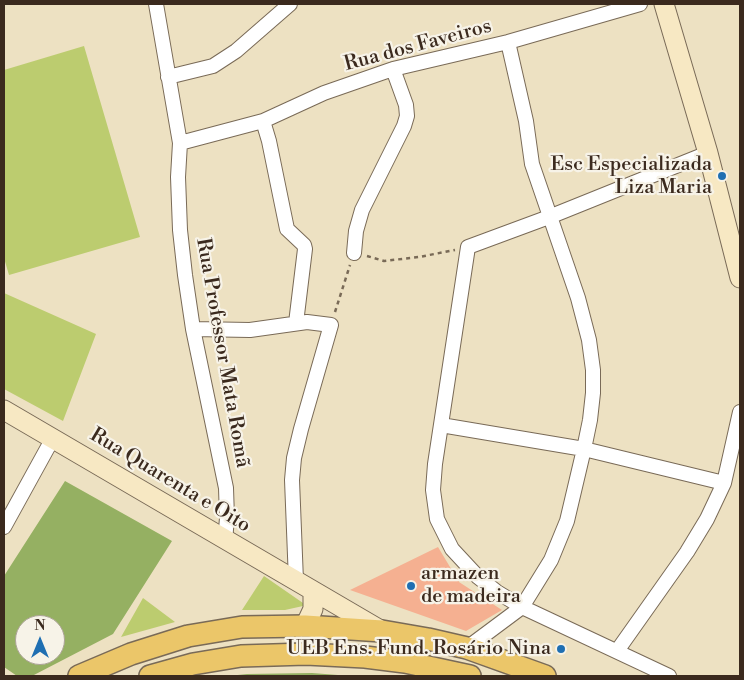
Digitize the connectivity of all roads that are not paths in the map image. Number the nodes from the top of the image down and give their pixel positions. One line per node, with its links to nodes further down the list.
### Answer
1 (156, 4): 7 (street, Rua Professor Mata Romã)
2 (290, 4): 7 (street)
3 (640, 4): 5 (street, Rua dos Faveiros)
4 (664, 4): 10 (main road)
5 (508, 42): 6 (street, Rua dos Faveiros); 11 (street)
6 (393, 69): 8 (street, Rua dos Faveiros); 12 (street)
7 (168, 77): 9 (street, Rua Professor Mata Romã)
8 (263, 121): 9 (street, Rua dos Faveiros); 14 (street)
9 (180, 143): 15 (street, Rua Professor Mata Romã)
10 (708, 153): 11 (street); 13 (main road)
11 (549, 217): 18 (street); 20 (street)
12 (354, 253)
13 (740, 278)
14 (296, 323): 15 (street); 25 (street)
15 (194, 329): 24 (street, Rua Professor Mata Romã)
16 (4, 410): 19 (main road, Rua Quarenta e Oito)
17 (740, 412): 21 (street)
18 (442, 425): 20 (street); 27 (street)
19 (53, 438): 22 (street); 24 (main road, Rua Quarenta e Oito)
20 (584, 448): 21 (street); 27 (street)
21 (724, 483): 31 (street)
22 (8, 506): 23 (street)
23 (4, 527)
24 (225, 541): 25 (main road, Rua Quarenta e Oito)
25 (296, 581): 26 (main road, Rua Quarenta e Oito)
26 (313, 591): 28 (main road); 29 (main road, Rua Quarenta e Oito)
27 (522, 607): 30 (street); 31 (street)
28 (305, 626): 29 (main road); 32 (main road)
29 (382, 631): 30 (main road)
30 (467, 648): 35 (main road)
31 (617, 651): 36 (street)
32 (79, 676)
33 (150, 676): 34 (main road)
34 (470, 676)
35 (545, 676)
36 (669, 676)

